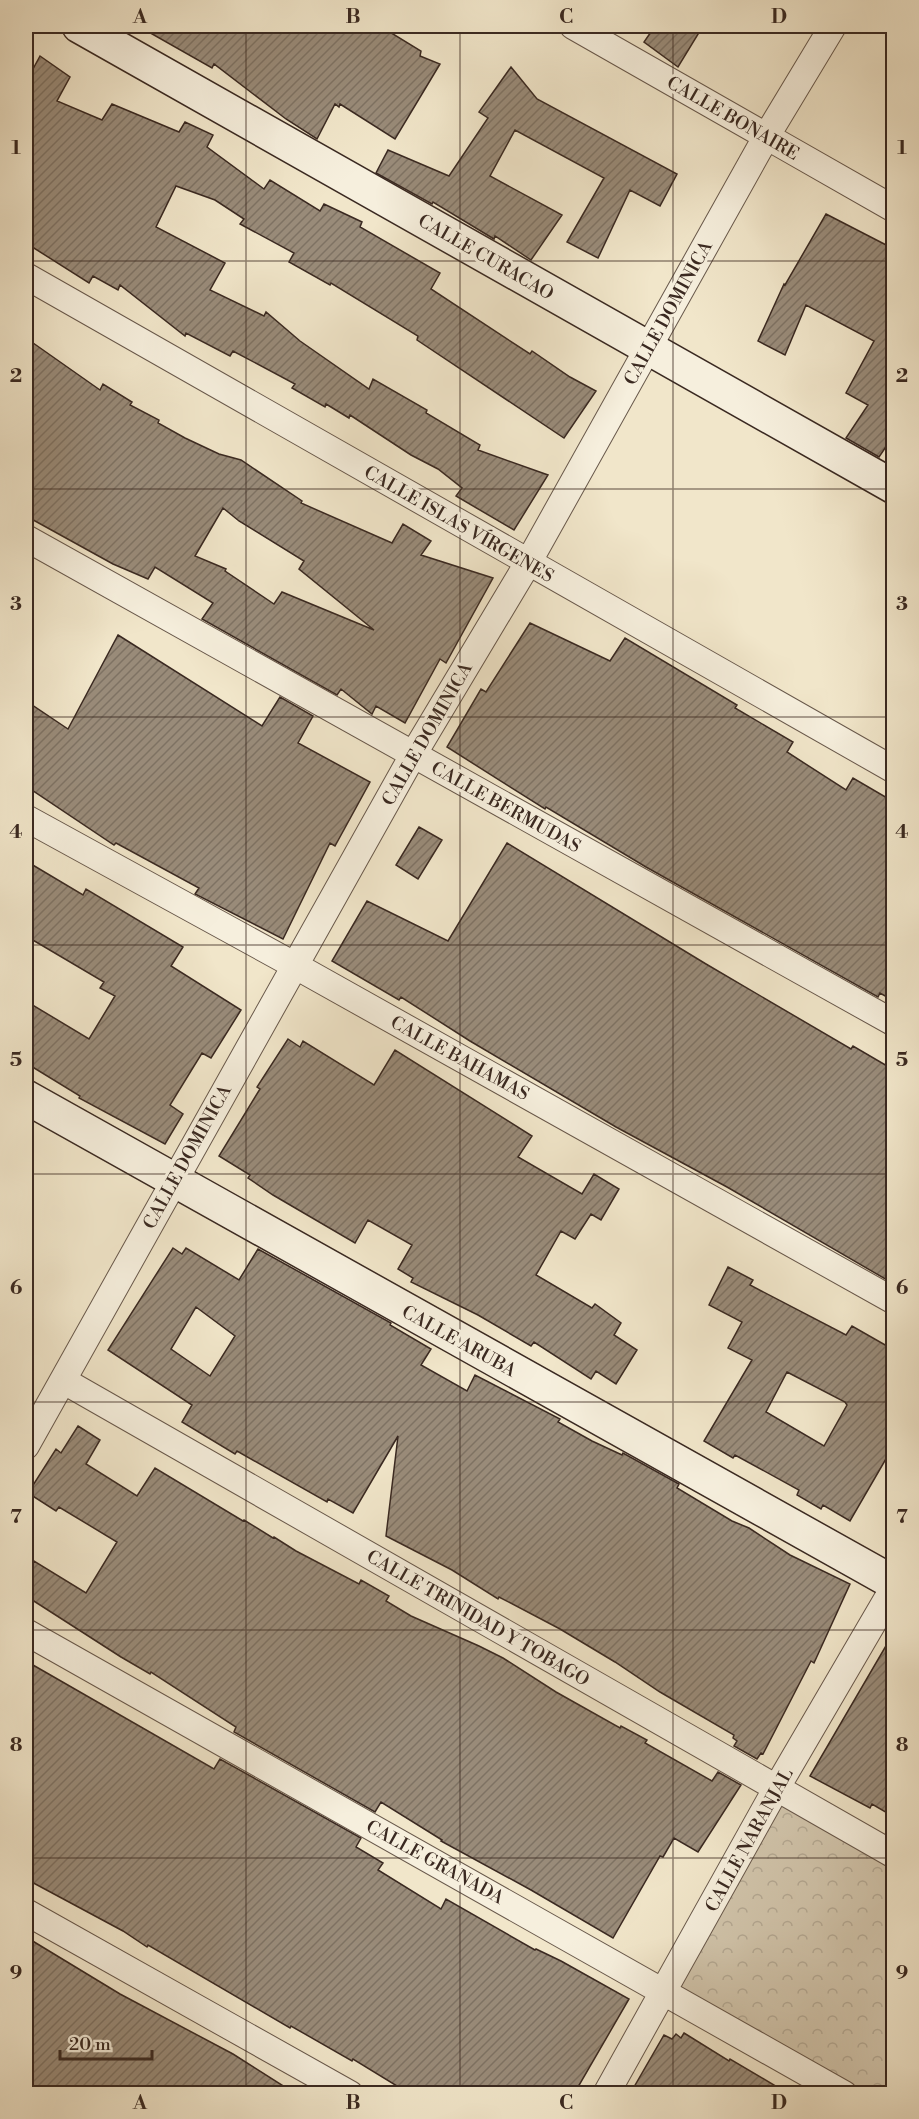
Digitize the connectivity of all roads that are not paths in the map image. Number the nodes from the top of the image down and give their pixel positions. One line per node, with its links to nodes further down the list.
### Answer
1 (79, 26): 7 (street, CALLE CURACAO)
2 (573, 26): 4 (street, CALLE BONAIRE)
3 (833, 26): 4 (street, CALLE DOMINICA)
4 (766, 137): 5 (street, CALLE BONAIRE); 7 (street, CALLE DOMINICA)
5 (894, 209)
6 (26, 276): 10 (street, CALLE ISLAS VÍRGENES)
7 (648, 349): 8 (street, CALLE CURACAO); 10 (street, CALLE DOMINICA)
8 (894, 487)
9 (26, 538): 11 (street, CALLE BERMUDAS)
10 (528, 563): 11 (street, CALLE DOMINICA); 12 (street, CALLE ISLAS VÍRGENES)
11 (413, 755): 14 (street, CALLE DOMINICA); 15 (street, CALLE BERMUDAS)
12 (894, 770)
13 (26, 818): 14 (street, CALLE BAHAMAS)
14 (294, 965): 17 (street, CALLE DOMINICA); 18 (street, CALLE BAHAMAS)
15 (894, 1023)
16 (26, 1097): 17 (street, CALLE ARUBA)
17 (173, 1181): 19 (street, CALLE DOMINICA); 21 (street, CALLE ARUBA)
18 (894, 1301)
19 (64, 1381): 20 (street, CALLE DOMINICA); 23 (street, CALLE TRINIDAD Y TOBAGO)
20 (26, 1446)
21 (894, 1585): 23 (street, CALLE NARANJAL)
22 (26, 1632): 26 (street, CALLE GRANADA)
23 (776, 1789): 24 (street, CALLE TRINIDAD Y TOBAGO); 26 (street, CALLE NARANJAL)
24 (894, 1855)
25 (26, 1911): 27 (street)
26 (664, 1990): 28 (street, CALLE NARANJAL); 29 (street, CALLE GRANADA)
27 (350, 2094)
28 (606, 2094)
29 (844, 2094)

